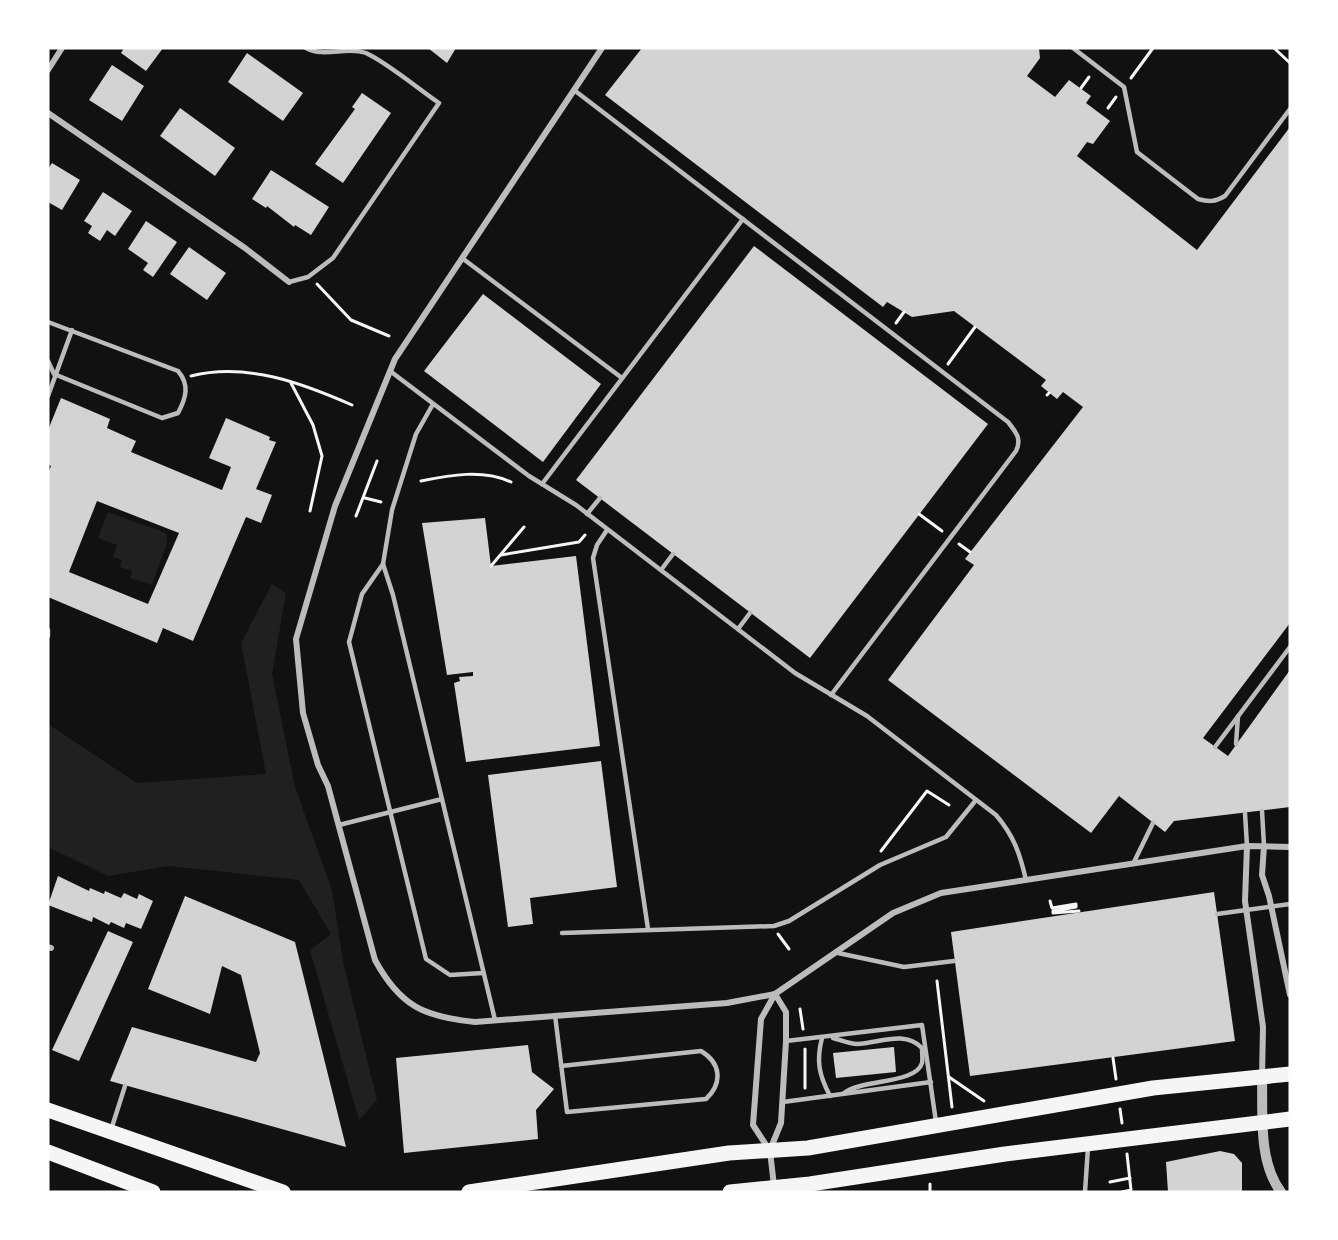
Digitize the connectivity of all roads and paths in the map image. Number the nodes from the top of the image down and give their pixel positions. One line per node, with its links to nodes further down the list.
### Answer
1 (62, 48): 7 (street)
2 (306, 48): 15 (lane)
3 (602, 48): 10 (street)
4 (1073, 48): 11 (lane)
5 (1274, 48): 6 (path)
6 (1290, 63)
7 (48, 70)
8 (1089, 77): 9 (path)
9 (1081, 88)
10 (574, 90): 13 (lane); 14 (street)
11 (1290, 109)
12 (48, 114): 16 (street)
13 (743, 219): 26 (lane); 54 (lane)
14 (462, 258): 22 (street); 26 (lane)
15 (308, 277): 16 (lane); 20 (path)
16 (289, 282)
17 (48, 322): 19 (lane)
18 (975, 327): 23 (path)
19 (72, 330): 24 (lane); 25 (lane)
20 (388, 336)
21 (48, 361): 24 (lane)
22 (390, 371): 29 (lane); 65 (street)
23 (941, 373)
24 (54, 374): 25 (lane); 28 (lane)
25 (184, 377): 27 (path)
26 (622, 378): 34 (lane)
27 (291, 382): 30 (path); 38 (path)
28 (48, 396)
29 (433, 404): 34 (lane); 46 (lane)
30 (352, 405)
31 (377, 461): 35 (path)
32 (421, 481): 33 (path)
33 (511, 482)
34 (542, 484): 39 (lane)
35 (365, 498): 37 (path); 40 (path)
36 (600, 498): 39 (lane)
37 (381, 502)
38 (310, 511)
39 (587, 514): 42 (lane)
40 (356, 516)
41 (524, 527): 45 (path)
42 (607, 530): 48 (lane); 77 (lane)
43 (585, 535): 45 (path)
44 (673, 554): 48 (lane)
45 (501, 555): 47 (path)
46 (383, 564): 58 (lane); 62 (lane)
47 (491, 566)
48 (661, 570): 50 (lane)
49 (750, 613): 50 (lane)
50 (738, 629): 54 (lane)
51 (48, 630): 52 (lane)
52 (48, 636)
53 (1290, 647): 55 (lane)
54 (831, 695): 59 (lane)
55 (1238, 716): 56 (lane); 57 (lane)
56 (1236, 744)
57 (1215, 747)
58 (442, 799): 62 (lane); 82 (lane)
59 (976, 800): 71 (lane); 76 (lane)
60 (949, 806): 69 (path)
61 (1262, 811): 67 (lane)
62 (390, 812): 65 (lane); 82 (lane)
63 (1245, 813): 66 (lane)
64 (1153, 823): 70 (lane)
65 (339, 825): 88 (street)
66 (1246, 846): 67 (street); 70 (street); 97 (street)
67 (1264, 846): 68 (street); 85 (street)
68 (1290, 847)
69 (877, 855)
70 (1132, 864): 71 (street)
71 (1026, 880): 80 (street)
72 (1050, 901): 74 (path)
73 (1290, 904): 75 (lane)
74 (1079, 911)
75 (1217, 914)
76 (777, 925): 77 (lane); 79 (path)
77 (648, 929): 78 (lane)
78 (562, 933)
79 (789, 949)
80 (838, 953): 81 (lane); 84 (street)
81 (954, 961)
82 (483, 973): 88 (lane)
83 (937, 981): 96 (path)
84 (775, 994): 87 (street); 92 (street); 112 (street)
85 (1290, 995)
86 (800, 1009): 89 (path)
87 (555, 1015): 88 (street); 94 (lane)
88 (495, 1020)
89 (804, 1034)
90 (830, 1037): 91 (lane); 98 (lane); 100 (lane)
91 (822, 1038): 92 (lane); 102 (lane)
92 (786, 1041): 103 (street)
93 (804, 1045): 101 (path)
94 (561, 1066): 94 (lane)
95 (1290, 1074): 97 (main road)
96 (949, 1077): 104 (path); 105 (path)
97 (1262, 1078): 108 (street); 109 (main road)
98 (931, 1082): 100 (lane); 109 (lane)
99 (125, 1086): 110 (lane)
100 (844, 1093): 102 (lane)
101 (806, 1096)
102 (830, 1096): 103 (lane)
103 (783, 1102): 112 (street)
104 (988, 1104)
105 (952, 1109)
106 (48, 1110): 110 (main road)
107 (1290, 1119): 108 (main road)
108 (1263, 1122): 111 (main road); 124 (street)
109 (937, 1127): 112 (main road)
110 (110, 1132): 119 (main road)
111 (1088, 1143): 118 (main road); 123 (lane)
112 (770, 1151): 118 (street); 120 (main road)
113 (48, 1152): 117 (main road)
114 (1130, 1178): 115 (path)
115 (1110, 1182)
116 (930, 1184): 122 (path)
117 (148, 1191)
118 (774, 1191): 121 (main road)
119 (283, 1192)
120 (469, 1192)
121 (730, 1192)
122 (930, 1192)
123 (1085, 1192)
124 (1281, 1192)

